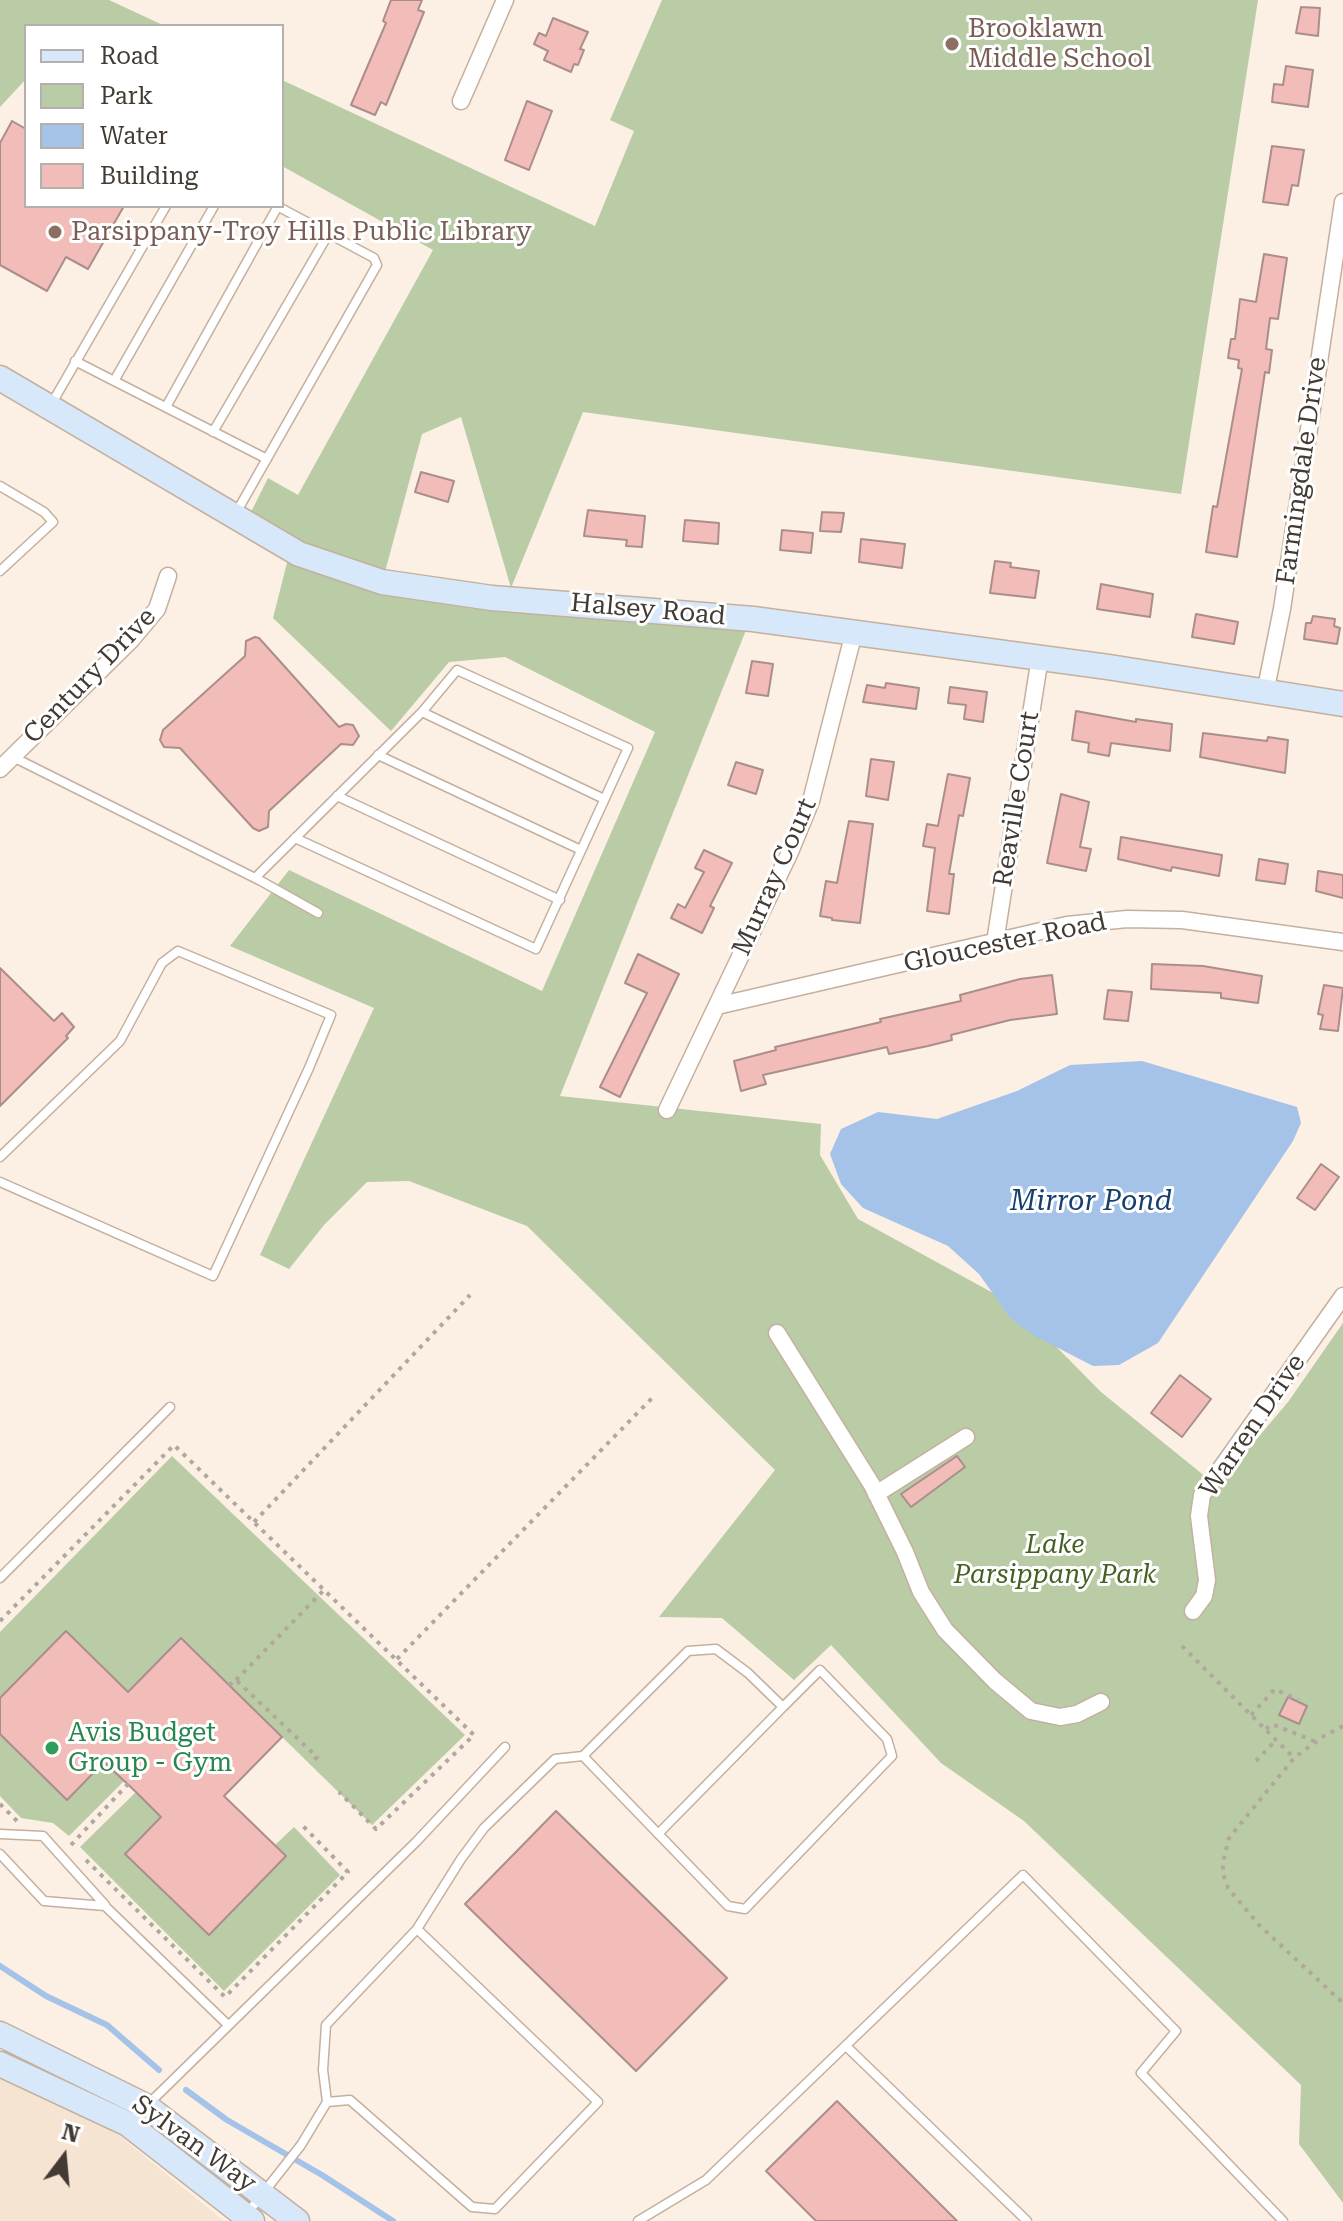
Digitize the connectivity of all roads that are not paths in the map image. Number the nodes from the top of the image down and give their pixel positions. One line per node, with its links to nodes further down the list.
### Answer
1 (505, 0): 2 (street)
2 (461, 101)
3 (1343, 202): 22 (street, Farmingdale Drive)
4 (165, 208): 9 (lane)
5 (213, 208): 11 (lane)
6 (277, 208): 12 (lane)
7 (282, 208): 8 (lane)
8 (329, 233): 14 (lane); 15 (lane)
9 (75, 361): 11 (lane); 13 (lane)
10 (0, 378): 13 (street, Halsey Road)
11 (114, 381): 12 (lane)
12 (166, 407): 14 (lane)
13 (50, 408): 17 (street, Halsey Road)
14 (213, 432): 15 (lane)
15 (267, 459): 17 (lane)
16 (0, 486): 18 (lane)
17 (234, 517): 20 (street, Halsey Road)
18 (0, 571)
19 (168, 576): 26 (street, Century Drive)
20 (854, 632): 21 (street, Halsey Road); 36 (street, Murray Court)
21 (1040, 657): 22 (street, Halsey Road); 34 (street, Reaville Court)
22 (1265, 693): 23 (street, Halsey Road)
23 (1343, 704)
24 (422, 712): 25 (lane); 28 (lane); 28 (lane)
25 (378, 755): 27 (lane); 30 (lane)
26 (6, 763): 31 (lane)
27 (337, 796): 29 (lane); 32 (lane)
28 (604, 799): 30 (lane)
29 (295, 838): 31 (lane); 32 (lane)
30 (581, 850): 32 (lane)
31 (255, 878): 33 (lane)
32 (560, 900)
33 (318, 913)
34 (995, 942): 35 (street, Gloucester Road); 36 (street, Gloucester Road)
35 (1343, 942)
36 (717, 1006): 37 (street, Murray Court)
37 (667, 1110)
38 (0, 1157): 39 (lane)
39 (0, 1182)
40 (1343, 1296): 46 (street, Warren Drive)
41 (777, 1333): 44 (street)
42 (170, 1407): 45 (lane)
43 (966, 1437): 44 (street)
44 (876, 1494): 47 (street)
45 (0, 1578)
46 (1193, 1611)
47 (1101, 1702)
48 (783, 1707): 50 (lane); 52 (lane); 52 (lane)
49 (505, 1747): 56 (lane)
50 (583, 1756): 52 (lane); 55 (lane)
51 (0, 1834): 54 (lane)
52 (658, 1834)
53 (0, 1854): 54 (lane)
54 (105, 1906): 56 (lane)
55 (417, 1929): 60 (lane); 60 (lane)
56 (228, 2025): 61 (lane)
57 (0, 2034): 61 (street, Sylvan Way)
58 (846, 2046): 66 (lane); 67 (lane); 68 (lane)
59 (0, 2064): 62 (street, Sylvan Way)
60 (327, 2102): 63 (lane)
61 (146, 2106): 62 (lane); 63 (street, Sylvan Way)
62 (128, 2124): 64 (street, Sylvan Way)
63 (263, 2194): 64 (lane); 65 (street, Sylvan Way)
64 (249, 2218)
65 (297, 2221)
66 (638, 2221)
67 (1027, 2221)
68 (1283, 2221)

